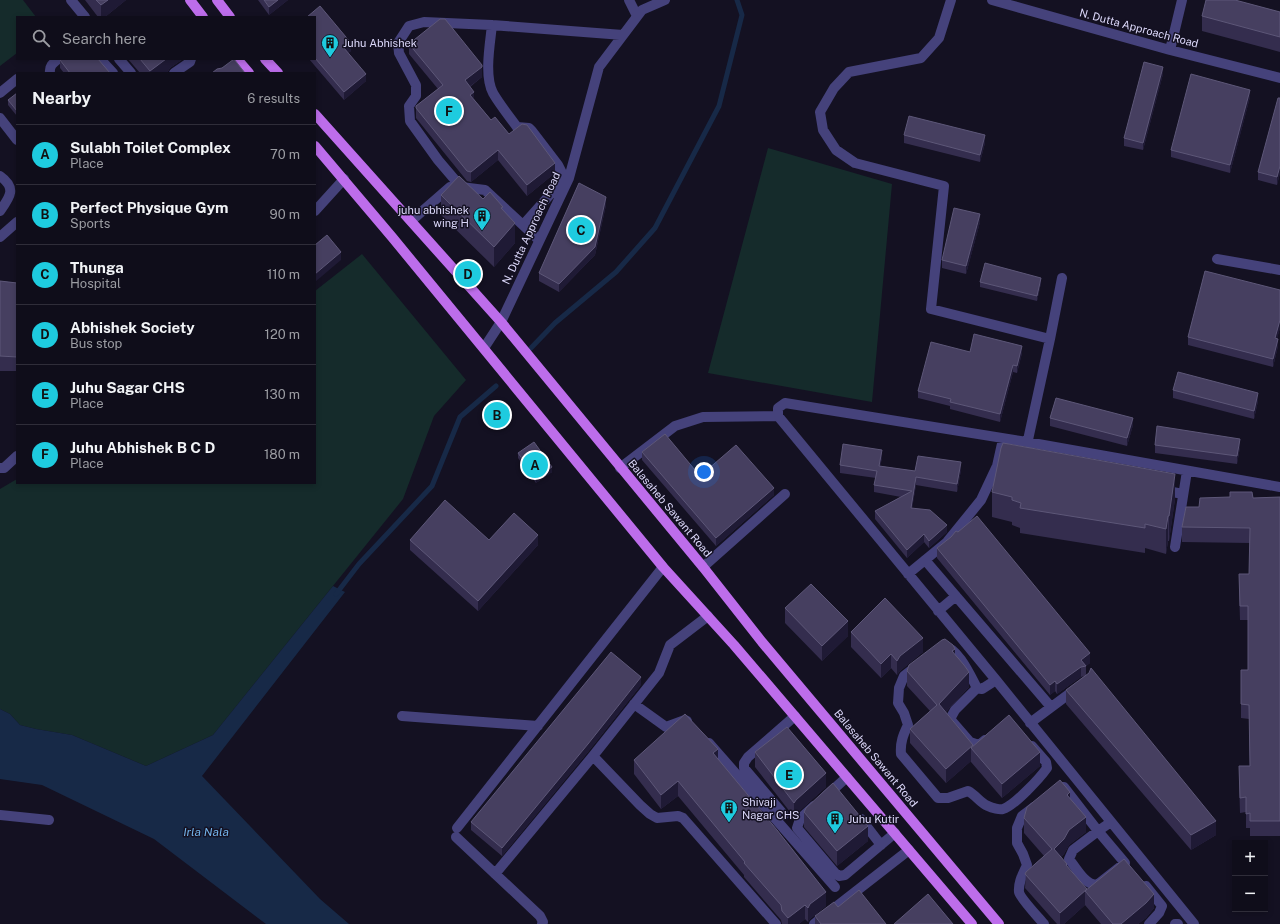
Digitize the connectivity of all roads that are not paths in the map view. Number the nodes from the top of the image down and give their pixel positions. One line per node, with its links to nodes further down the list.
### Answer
1 (71, 0): 9 (street)
2 (190, 0): 10 (main road)
3 (217, 0): 11 (main road)
4 (628, 0): 12 (street)
5 (665, 0): 12 (street, N. Dutta Approach Road)
6 (951, 0): 50 (street)
7 (992, 0): 15 (street, N. Dutta Approach Road)
8 (1182, 0): 15 (street)
9 (84, 16)
10 (203, 16)
11 (229, 16)
12 (637, 16): 14 (street, N. Dutta Approach Road)
13 (492, 25): 14 (street); 35 (street); 38 (street)
14 (623, 35): 35 (street, N. Dutta Approach Road)
15 (1170, 50): 28 (street, N. Dutta Approach Road)
16 (57, 60): 22 (street)
17 (101, 60): 23 (street)
18 (120, 60): 24 (street)
19 (191, 60): 25 (street)
20 (266, 60): 27 (main road)
21 (235, 61): 26 (main road)
22 (50, 72)
23 (111, 72)
24 (129, 72)
25 (175, 72)
26 (248, 72)
27 (277, 72)
28 (1280, 78)
29 (16, 80): 30 (street)
30 (0, 92)
31 (316, 115): 41 (main road, Balasaheb Sawant Road)
32 (0, 118): 33 (street)
33 (16, 139)
34 (316, 147): 37 (main road)
35 (565, 175): 43 (street); 45 (street, N. Dutta Approach Road)
36 (0, 176): 40 (street)
37 (344, 179): 39 (street); 51 (main road)
38 (457, 182): 41 (street); 43 (street)
39 (316, 210)
40 (0, 211)
41 (411, 221): 49 (main road, Balasaheb Sawant Road)
42 (16, 223): 44 (street)
43 (523, 225): 45 (street)
44 (2, 232)
45 (539, 240): 49 (street, N. Dutta Approach Road)
46 (1217, 259): 47 (street)
47 (1280, 270)
48 (1062, 278): 50 (street)
49 (501, 322): 51 (street, N. Dutta Approach Road); 60 (main road, Balasaheb Sawant Road)
50 (1050, 339): 54 (street)
51 (484, 348): 68 (main road)
52 (778, 416): 53 (street); 60 (street); 70 (street)
53 (1003, 438): 54 (street); 57 (street)
54 (1027, 442): 56 (street); 61 (street)
55 (16, 457): 59 (street)
56 (1024, 457)
57 (999, 460): 58 (street); 67 (street)
58 (1011, 462)
59 (0, 468)
60 (620, 468): 69 (main road, Balasaheb Sawant Road)
61 (1186, 470): 62 (street); 65 (street)
62 (1280, 487)
63 (1152, 488): 65 (street)
64 (785, 494): 69 (street)
65 (1183, 494): 66 (street)
66 (1174, 547)
67 (925, 560): 70 (street); 71 (street)
68 (663, 567): 73 (main road); 82 (street)
69 (703, 567): 107 (main road, Balasaheb Sawant Road)
70 (908, 574): 72 (street)
71 (956, 596): 72 (street); 78 (street)
72 (938, 611): 74 (street)
73 (708, 616): 77 (street); 80 (main road)
74 (996, 680): 76 (street); 81 (street)
75 (1085, 682): 78 (street)
76 (977, 688): 83 (street); 84 (street)
77 (634, 704): 85 (street); 102 (street)
78 (1051, 708): 81 (street)
79 (402, 716): 82 (street)
80 (795, 716): 86 (main road); 90 (street)
81 (1030, 723): 93 (street)
82 (538, 726): 100 (street)
83 (995, 732)
84 (1026, 738)
85 (593, 756): 100 (street); 104 (street)
86 (847, 777): 95 (main road); 96 (street)
87 (1052, 793): 94 (street)
88 (1040, 802): 108 (street)
89 (854, 810): 96 (street)
90 (784, 815)
91 (0, 816): 92 (street)
92 (49, 820)
93 (1111, 822): 94 (street); 98 (street)
94 (1098, 831): 99 (street); 99 (street)
95 (895, 833): 96 (street); 97 (main road)
96 (882, 845)
97 (909, 850): 105 (street); 106 (main road)
98 (1136, 852): 99 (street); 112 (street)
99 (1128, 865)
100 (495, 874): 103 (street)
101 (1139, 879): 109 (street)
102 (835, 888)
103 (542, 924)
104 (776, 924)
105 (814, 924)
106 (972, 924)
107 (999, 924)
108 (1044, 924)
109 (1149, 924)
110 (1175, 924): 111 (street)
111 (1178, 924)
112 (1194, 924)

